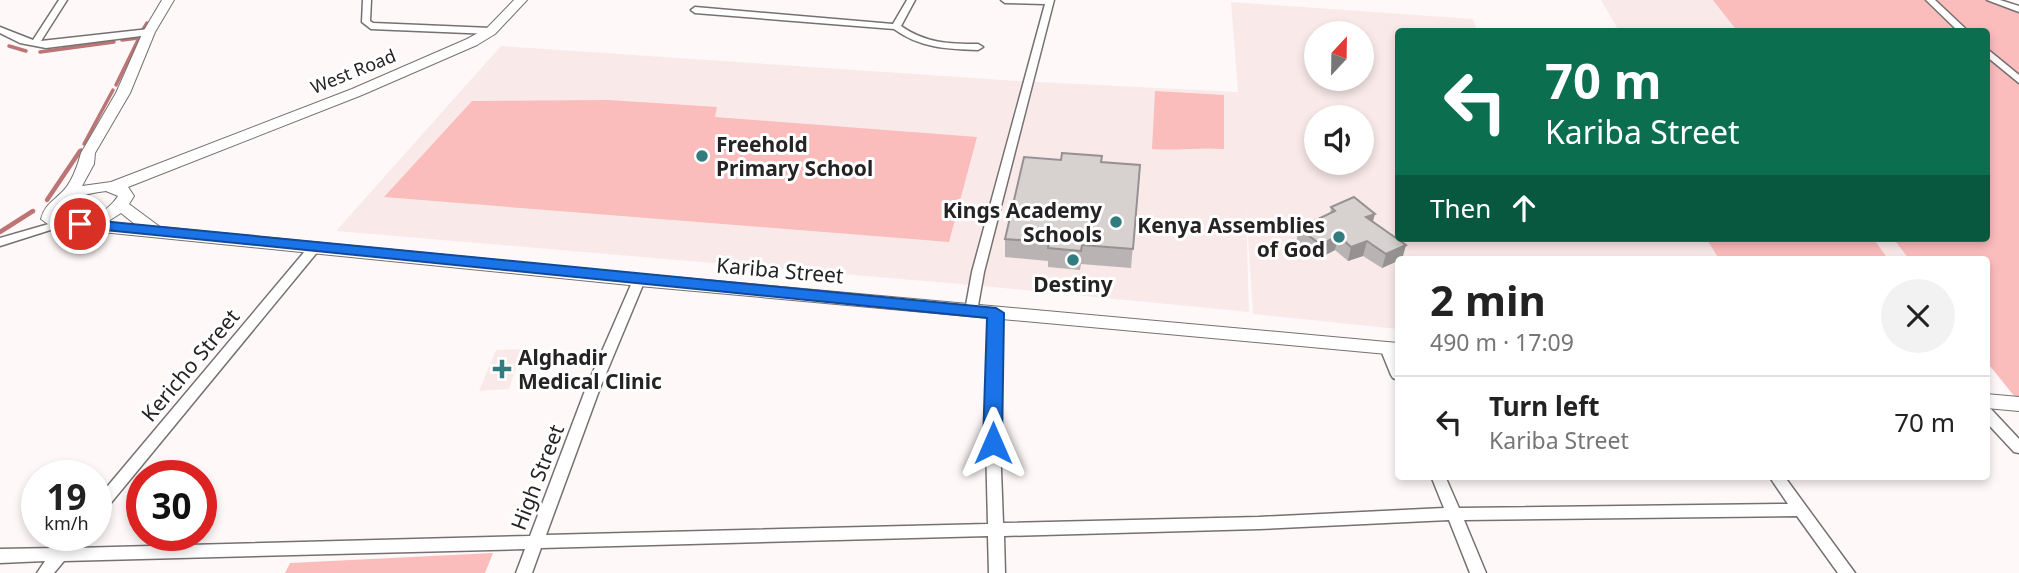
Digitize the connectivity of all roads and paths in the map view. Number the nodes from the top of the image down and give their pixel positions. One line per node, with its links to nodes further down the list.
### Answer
1 (63, 0): 17 (street)
2 (168, 0): 16 (street)
3 (367, 0): 15 (street)
4 (521, 0): 15 (street, West Road)
5 (911, 0): 12 (street)
6 (1005, 0): 9 (street)
7 (1930, 0): 13 (street)
8 (1991, 0): 10 (street)
9 (1050, 1): 30 (street)
10 (2019, 9)
11 (695, 10): 12 (street)
12 (897, 27): 18 (street)
13 (1961, 28)
14 (0, 30): 17 (street)
15 (491, 31): 22 (street, West Road)
16 (149, 32): 17 (street); 21 (street)
17 (34, 44)
18 (978, 47)
19 (1990, 55): 20 (street)
20 (2019, 80)
21 (83, 168): 22 (street); 23 (street)
22 (115, 194): 23 (street); 25 (street); 26 (street)
23 (69, 196): 24 (street)
24 (54, 219): 25 (street, Kariba Street); 27 (street)
25 (80, 224): 26 (street, Kariba Street)
26 (157, 233): 28 (street, Kariba Street)
27 (1, 242)
28 (315, 247): 29 (street, Kariba Street); 39 (street, Kericho Street)
29 (639, 280): 30 (street, Kariba Street); 43 (street, High Street)
30 (971, 311): 31 (street, Kariba Street)
31 (996, 313): 32 (street, Kariba Street); 42 (street)
32 (1393, 348)
33 (1990, 401): 34 (street)
34 (2019, 404)
35 (1990, 417): 36 (street)
36 (2019, 447)
37 (1440, 480): 41 (street)
38 (1779, 480): 40 (street)
39 (112, 492)
40 (1801, 510): 41 (street); 51 (street)
41 (1453, 514): 42 (street); 50 (street)
42 (996, 530): 43 (street); 49 (street)
43 (534, 544): 45 (street); 48 (street, High Street)
44 (62, 551): 45 (street)
45 (60, 554): 46 (street); 47 (street)
46 (0, 556)
47 (45, 573)
48 (524, 573)
49 (997, 573)
50 (1478, 573)
51 (1847, 573)

